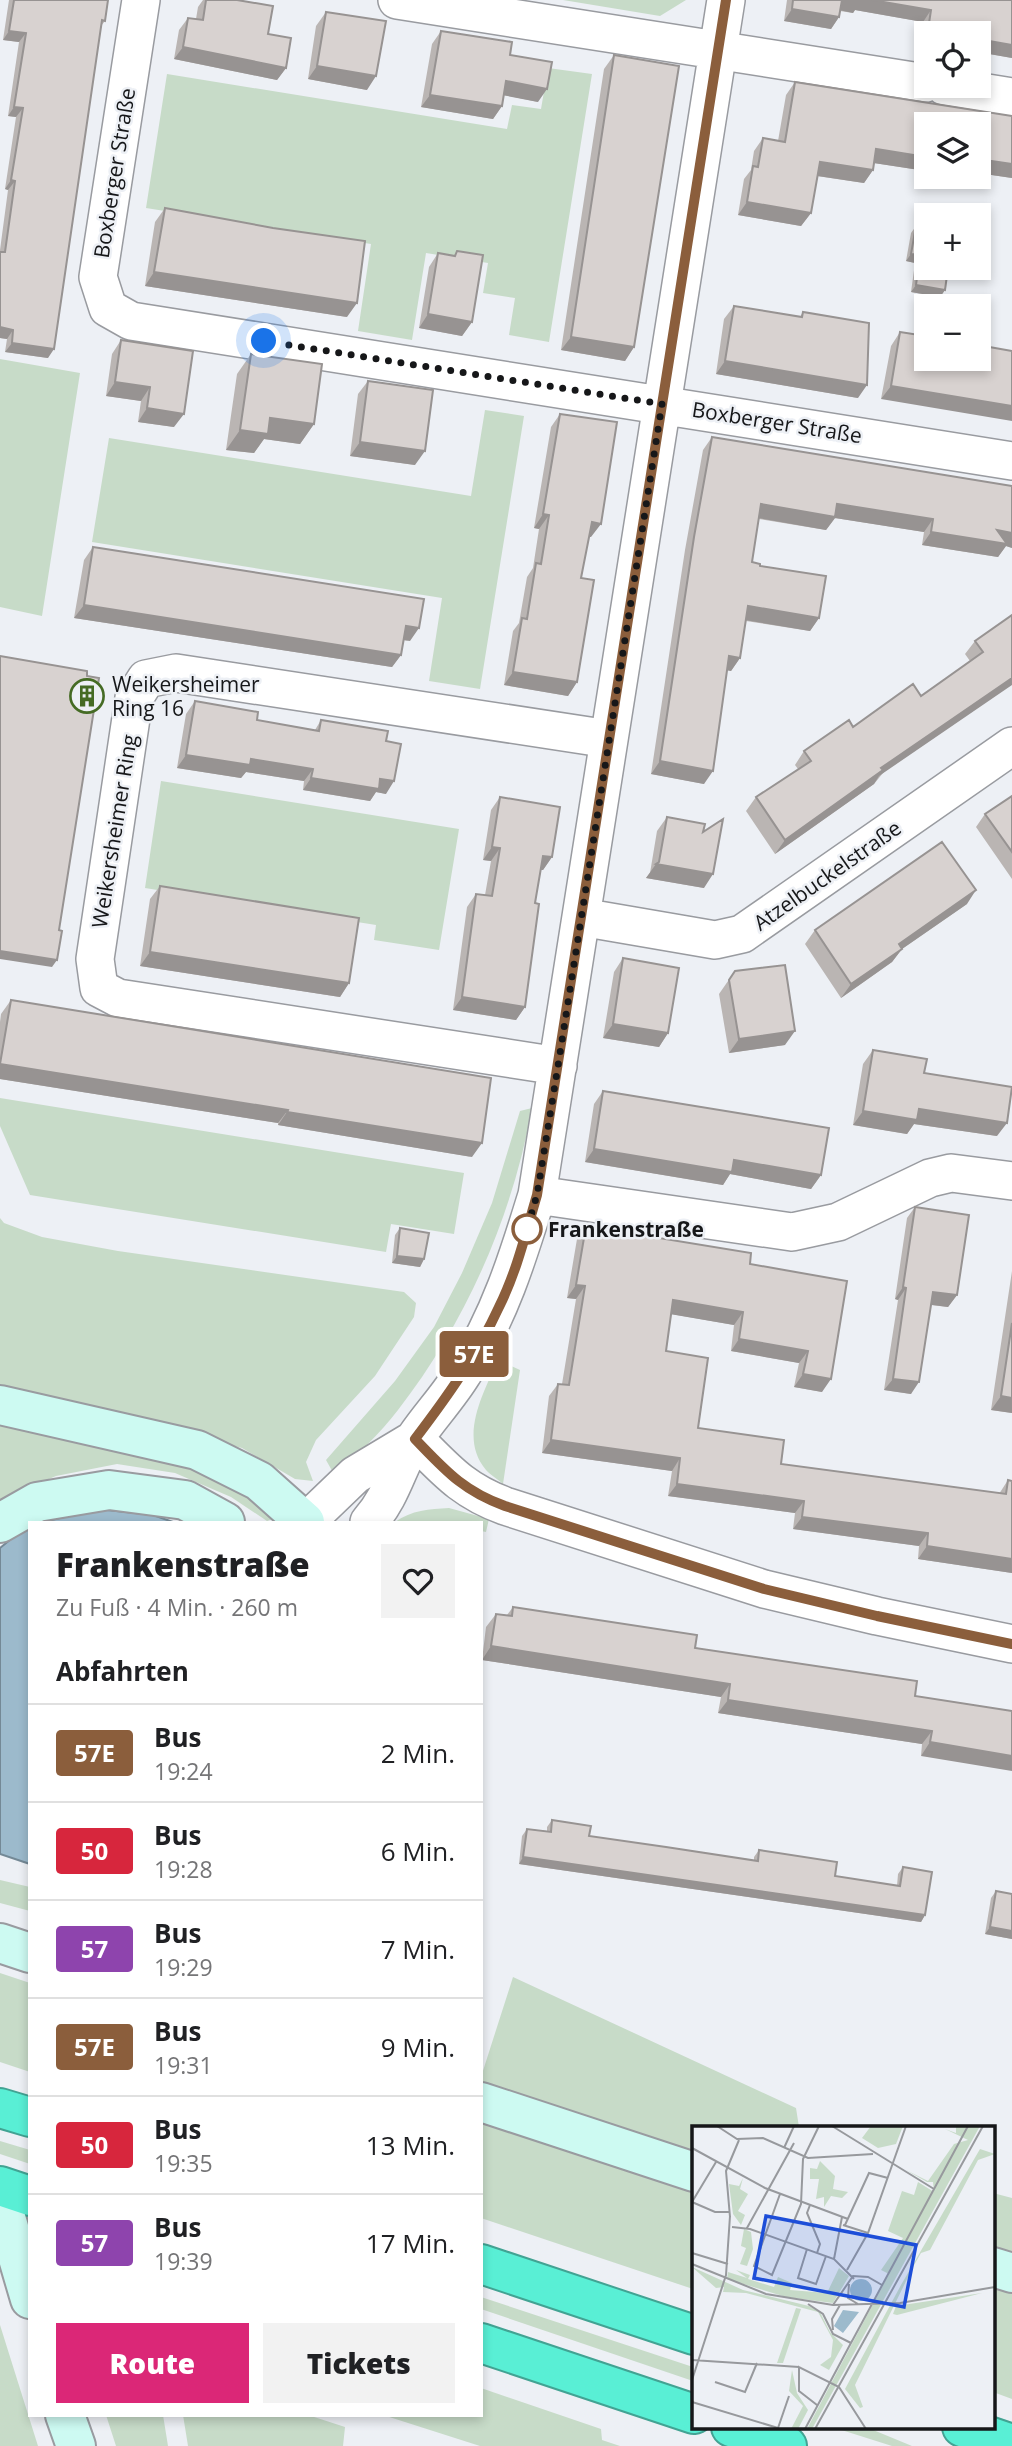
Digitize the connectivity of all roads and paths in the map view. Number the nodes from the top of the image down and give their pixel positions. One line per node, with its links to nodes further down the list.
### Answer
1 (141, 0): 8 (street, Boxberger Straße)
2 (397, 0): 4 (street)
3 (726, 0): 4 (street)
4 (718, 49): 5 (street); 8 (street)
5 (914, 81)
6 (991, 94): 7 (street)
7 (1012, 97)
8 (662, 404): 9 (street, Boxberger Straße); 10 (street)
9 (1012, 461)
10 (609, 739): 12 (street); 13 (street, Weikersheimer Ring)
11 (1012, 746): 12 (street, Atzelbuckelstraße)
12 (581, 917): 13 (street)
13 (558, 1066): 15 (street)
14 (1012, 1181): 15 (street)
15 (537, 1195): 17 (street)
16 (0, 1405): 19 (main road)
17 (415, 1439): 20 (street); 21 (street); 23 (street)
18 (223, 1521): 22 (main road)
19 (304, 1521)
20 (306, 1521)
21 (370, 1521)
22 (0, 1524)
23 (1012, 1644)
24 (0, 1944): 25 (main road)
25 (28, 1952)
26 (483, 2103): 29 (main road)
27 (0, 2108): 28 (highway)
28 (28, 2117)
29 (692, 2171)
30 (0, 2186): 31 (highway)
31 (28, 2195)
32 (0, 2197): 36 (main road)
33 (483, 2265): 37 (highway)
34 (995, 2268): 35 (main road)
35 (1012, 2273)
36 (28, 2292)
37 (692, 2334)
38 (483, 2344): 39 (highway)
39 (692, 2413)
40 (66, 2417): 44 (main road)
41 (734, 2428): 45 (highway)
42 (965, 2428): 43 (highway)
43 (1012, 2444)
44 (76, 2446)
45 (787, 2446)

